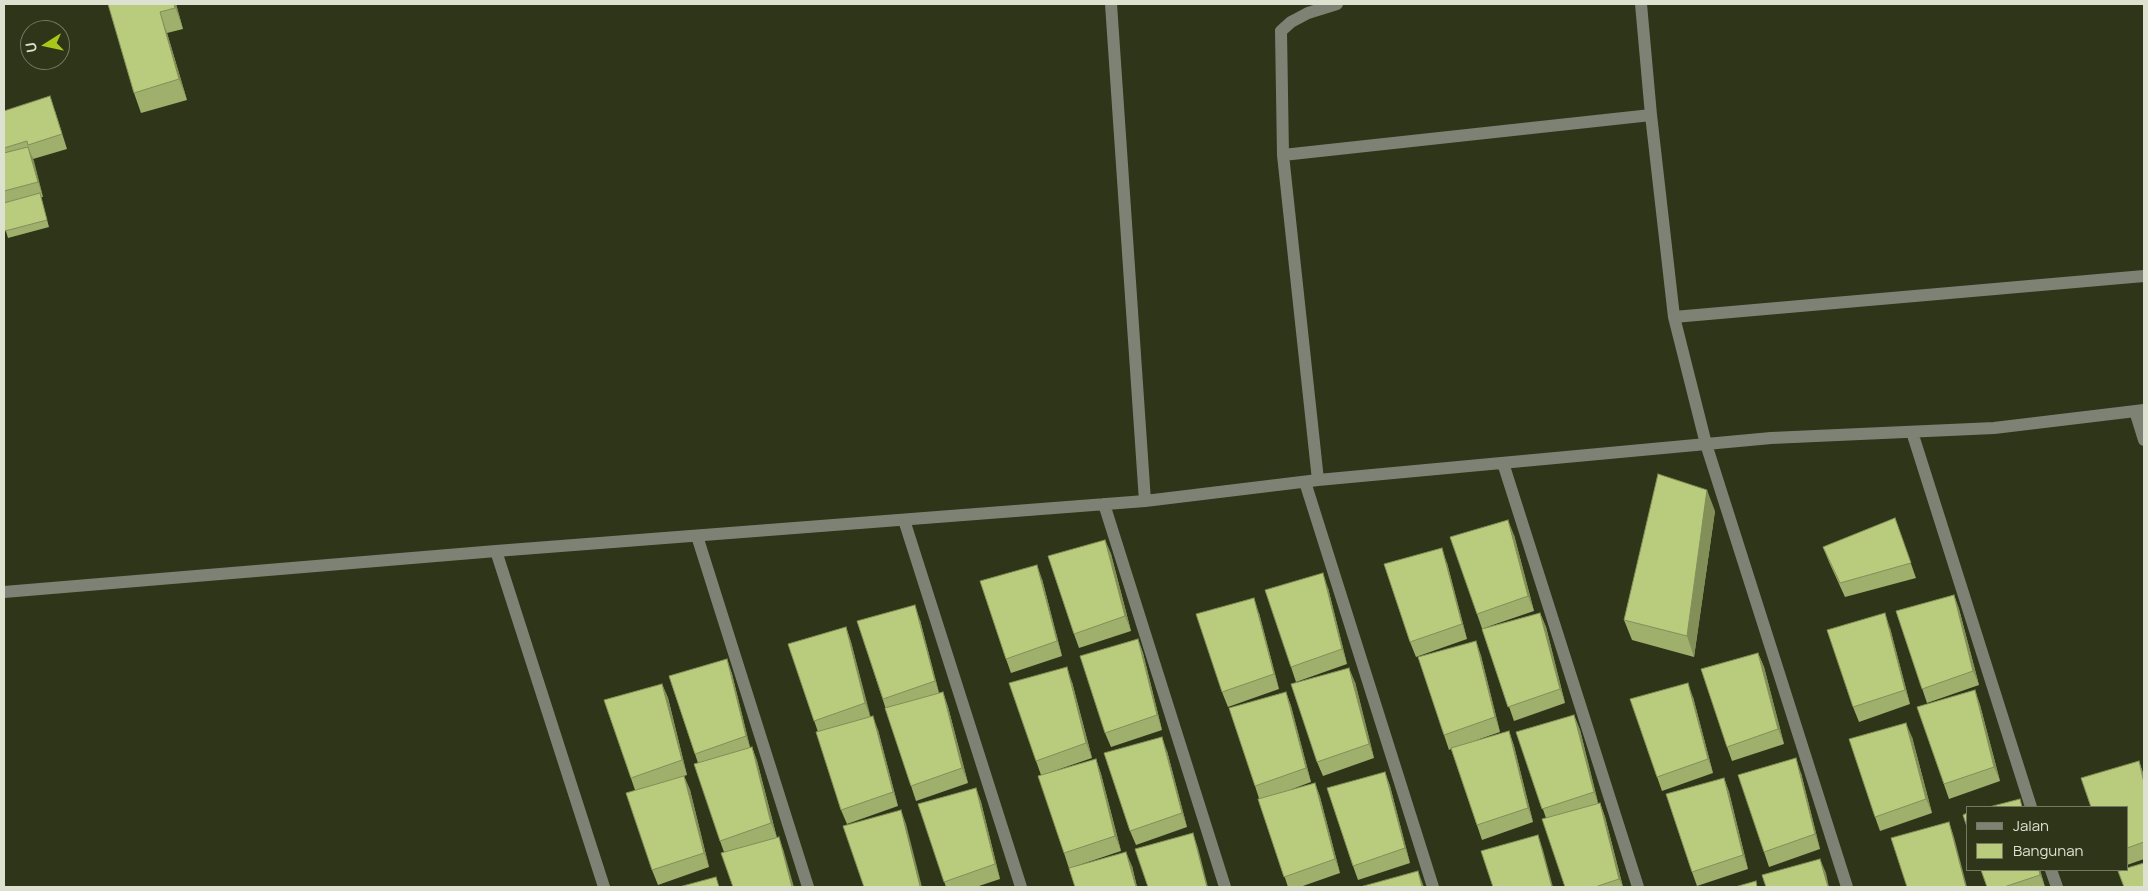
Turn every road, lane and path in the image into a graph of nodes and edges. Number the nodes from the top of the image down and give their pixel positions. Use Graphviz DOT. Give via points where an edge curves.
graph roads {
  1 [pos="1111,4"];
  2 [pos="1337,4"];
  3 [pos="1641,4"];
  4 [pos="1651,115"];
  5 [pos="1283,155"];
  6 [pos="2144,276"];
  7 [pos="1674,317"];
  8 [pos="2140,411"];
  9 [pos="1912,432"];
  10 [pos="2144,440"];
  11 [pos="1706,444"];
  12 [pos="1503,463"];
  13 [pos="1311,481"];
  14 [pos="1145,501"];
  15 [pos="1104,504"];
  16 [pos="904,520"];
  17 [pos="697,536"];
  18 [pos="496,551"];
  19 [pos="4,592"];
  20 [pos="2032,806"];
  21 [pos="2051,871"];
  22 [pos="604,887"];
  23 [pos="808,887"];
  24 [pos="1021,887"];
  25 [pos="1225,887"];
  26 [pos="1433,887"];
  27 [pos="1638,887"];
  28 [pos="1846,887"];
  29 [pos="2057,887"];
  1 -- 14 [label="street"];
  2 -- 5 [label="street" via="1308,13 1281,31"];
  3 -- 4 [label="street"];
  4 -- 5 [label="street"];
  4 -- 7 [label="street"];
  5 -- 13 [label="street"];
  6 -- 7 [label="street"];
  7 -- 11 [label="street"];
  8 -- 9 [label="street" via="1994,428"];
  8 -- 10 [label="street"];
  9 -- 11 [label="street"];
  9 -- 20 [label="street"];
  11 -- 12 [label="street"];
  11 -- 28 [label="street"];
  12 -- 13 [label="street"];
  12 -- 27 [label="street"];
  13 -- 14 [label="street"];
  13 -- 26 [label="street"];
  14 -- 15 [label="street"];
  15 -- 16 [label="street"];
  15 -- 25 [label="street"];
  16 -- 17 [label="street"];
  16 -- 24 [label="street"];
  17 -- 18 [label="street"];
  17 -- 23 [label="street"];
  18 -- 19 [label="street"];
  18 -- 22 [label="street"];
  21 -- 29 [label="street"];
}
